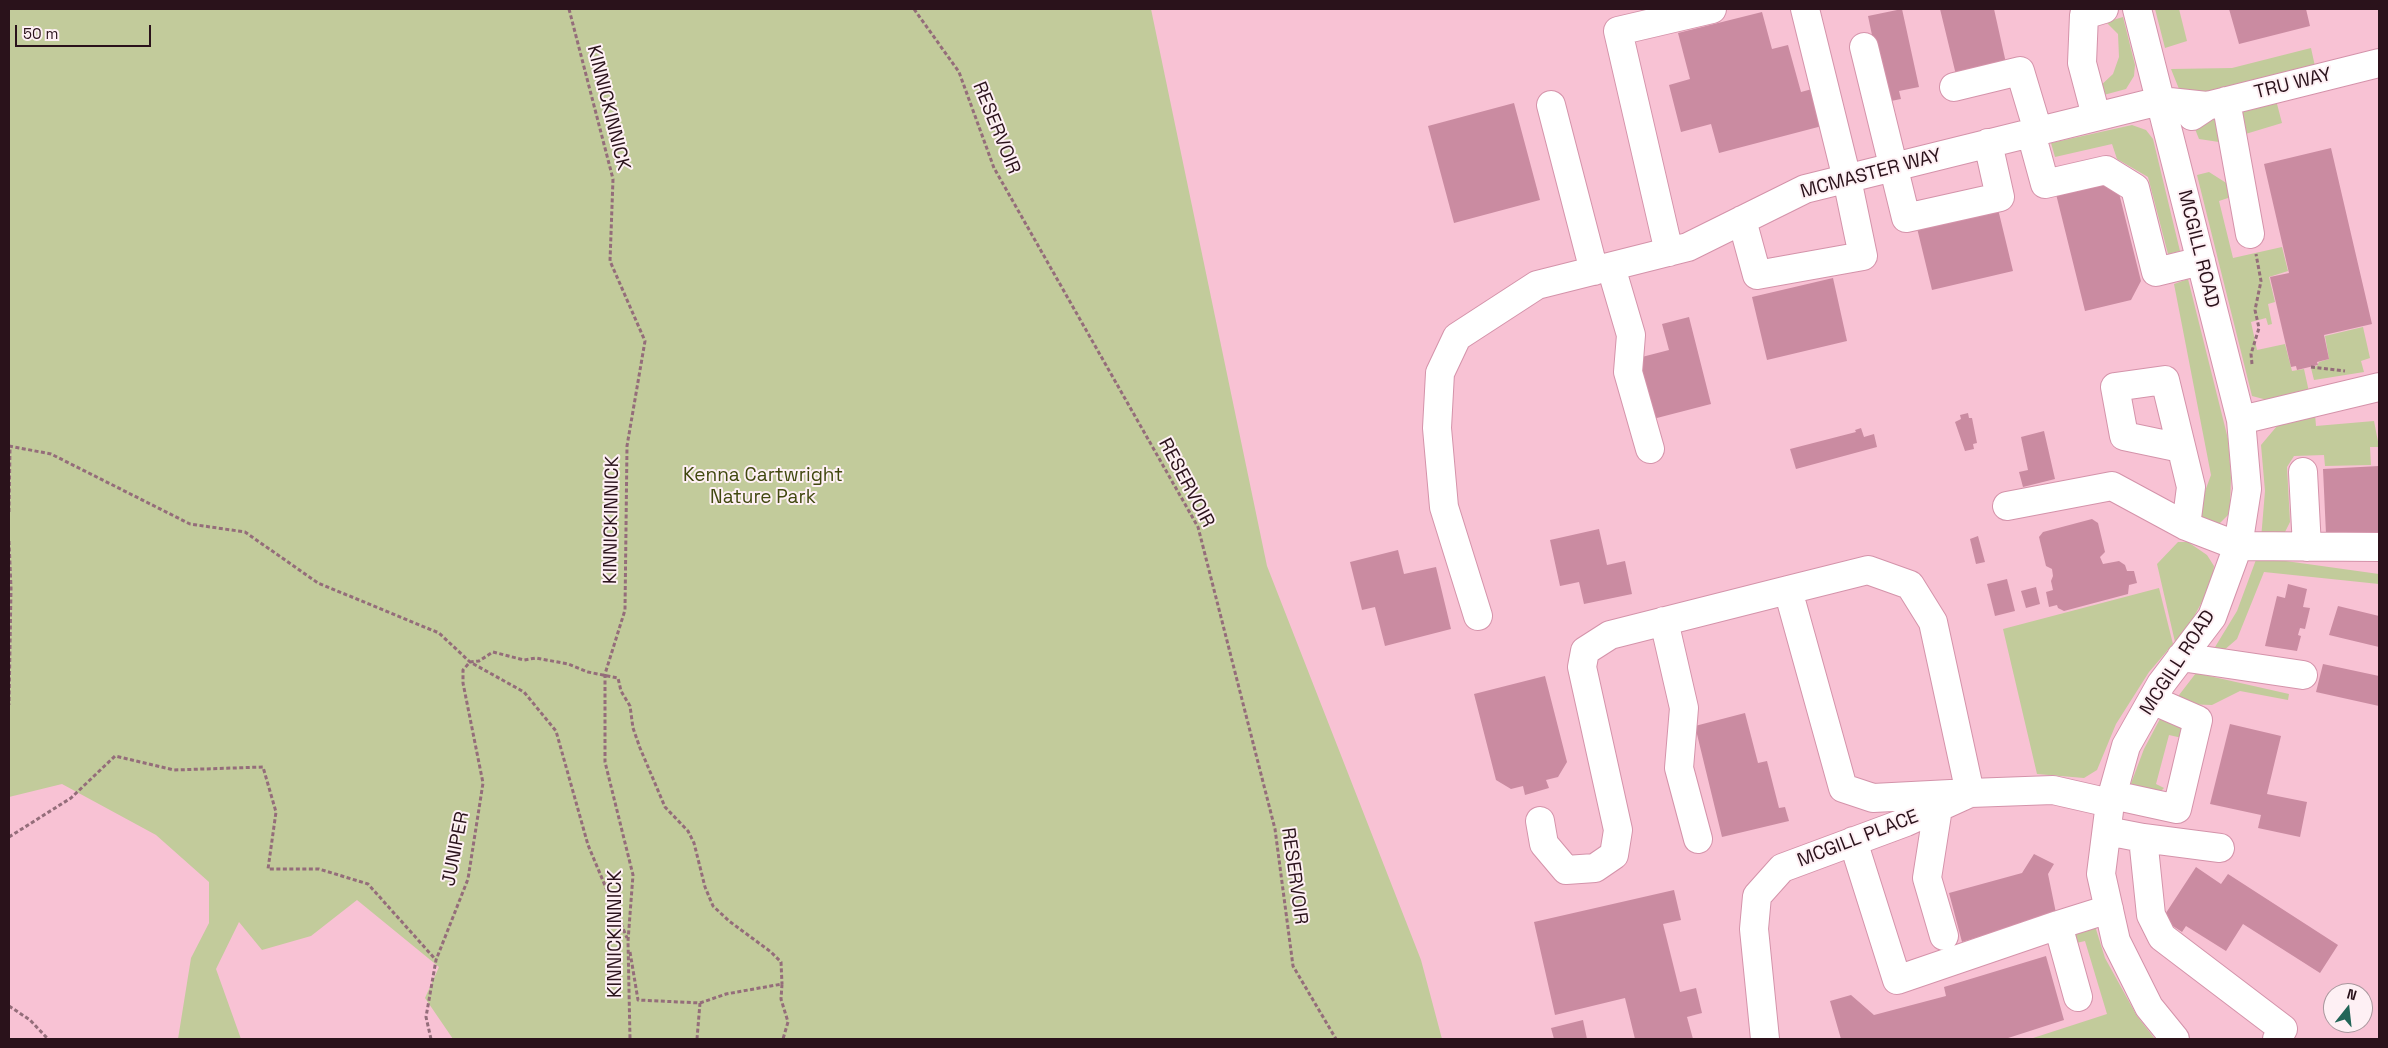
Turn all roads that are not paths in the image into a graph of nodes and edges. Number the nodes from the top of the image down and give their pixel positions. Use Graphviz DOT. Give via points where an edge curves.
graph roads {
  1 [pos="1712,9"];
  2 [pos="1804,9"];
  3 [pos="2104,9"];
  4 [pos="2137,9"];
  5 [pos="1864,47"];
  6 [pos="2379,63"];
  7 [pos="1954,87"];
  8 [pos="2160,101"];
  9 [pos="2217,103"];
  10 [pos="1551,105"];
  11 [pos="2096,116"];
  12 [pos="2034,132"];
  13 [pos="2168,132"];
  14 [pos="1988,143"];
  15 [pos="1895,167"];
  16 [pos="1846,179"];
  17 [pos="1742,220"];
  18 [pos="2253,243"];
  19 [pos="1669,252"];
  20 [pos="2201,261"];
  21 [pos="1602,269"];
  22 [pos="2379,387"];
  23 [pos="2241,420"];
  24 [pos="2182,448"];
  25 [pos="1650,449"];
  26 [pos="2303,472"];
  27 [pos="2006,506"];
  28 [pos="2186,526"];
  29 [pos="2238,546"];
  30 [pos="2307,547"];
  31 [pos="2379,547"];
  32 [pos="1788,590"];
  33 [pos="1478,616"];
  34 [pos="1664,622"];
  35 [pos="2181,657"];
  36 [pos="2303,675"];
  37 [pos="2152,700"];
  38 [pos="1970,793"];
  39 [pos="2112,799"];
  40 [pos="1938,808"];
  41 [pos="1540,821"];
  42 [pos="2107,831"];
  43 [pos="2142,838"];
  44 [pos="1698,839"];
  45 [pos="1853,841"];
  46 [pos="2220,848"];
  47 [pos="2109,909"];
  48 [pos="2058,925"];
  49 [pos="1944,936"];
  50 [pos="2078,997"];
  51 [pos="1764,1039"];
  52 [pos="2175,1039"];
  53 [pos="2277,1039"];
  1 -- 19 [label="street" via="1618,32"];
  2 -- 16 [label="street"];
  3 -- 11 [label="street" via="2084,15 2082,63"];
  4 -- 8 [label="street, MCGILL ROAD"];
  5 -- 15 [label="street"];
  6 -- 9 [label="street, TRU WAY"];
  7 -- 12 [label="street" via="2020,72"];
  8 -- 9 [label="street, MCMASTER WAY"];
  8 -- 11 [label="street, MCMASTER WAY"];
  8 -- 13 [label="street, MCGILL ROAD"];
  9 -- 13 [label="street"];
  9 -- 18 [label="street"];
  10 -- 21 [label="street"];
  11 -- 12 [label="street, MCMASTER WAY"];
  12 -- 14 [label="street, MCMASTER WAY"];
  12 -- 20 [label="street" via="2045,184 2106,170 2136,188 2156,272"];
  13 -- 20 [label="street, MCGILL ROAD"];
  14 -- 15 [label="street, MCMASTER WAY"];
  14 -- 15 [label="street" via="2000,197 1906,218"];
  15 -- 16 [label="street, MCMASTER WAY"];
  16 -- 17 [label="street, MCMASTER WAY" via="1805,189"];
  16 -- 17 [label="street" via="1863,256 1757,275"];
  17 -- 19 [label="street, MCMASTER WAY" via="1688,247"];
  19 -- 21 [label="street, MCMASTER WAY"];
  20 -- 23 [label="street, MCGILL ROAD"];
  21 -- 25 [label="street" via="1631,335 1628,372"];
  21 -- 33 [label="street, MCMASTER WAY" via="1537,286 1457,337 1440,373 1437,428 1444,506"];
  22 -- 23 [label="street"];
  23 -- 29 [label="street, MCGILL ROAD" via="2247,488"];
  24 -- 28 [label="street" via="2191,487"];
  26 -- 30 [label="street"];
  27 -- 28 [label="street" via="2112,486"];
  28 -- 29 [label="street"];
  29 -- 30 [label="street"];
  29 -- 35 [label="street, MCGILL ROAD" via="2212,617"];
  30 -- 31 [label="street"];
  32 -- 34 [label="street"];
  32 -- 38 [label="street" via="1843,788 1873,798"];
  32 -- 38 [label="street" via="1868,570 1910,585 1933,622"];
  34 -- 41 [label="street" via="1610,635 1586,652 1582,666 1618,830 1614,855 1595,868 1566,870 1544,844"];
  34 -- 44 [label="street" via="1684,708 1679,768"];
  35 -- 36 [label="street"];
  35 -- 37 [label="street, MCGILL ROAD"];
  37 -- 39 [label="street, MCGILL ROAD" via="2126,746"];
  37 -- 39 [label="street, MCGILL PLACE" via="2198,720 2177,809"];
  38 -- 39 [label="street, MCGILL PLACE" via="2053,790"];
  38 -- 40 [label="street, MCGILL PLACE"];
  39 -- 42 [label="street, MCGILL ROAD"];
  40 -- 45 [label="street, MCGILL PLACE"];
  40 -- 49 [label="street" via="1927,878"];
  42 -- 43 [label="street"];
  42 -- 47 [label="street, MCGILL ROAD" via="2101,874"];
  43 -- 46 [label="street"];
  43 -- 53 [label="street" via="2151,915 2162,937 2283,1029"];
  45 -- 48 [label="street" via="1897,980"];
  45 -- 51 [label="street, MCGILL PLACE" via="1782,868 1757,896 1754,929"];
  47 -- 48 [label="street"];
  47 -- 52 [label="street, MCGILL ROAD" via="2116,940 2149,1007"];
  48 -- 50 [label="street"];
}
